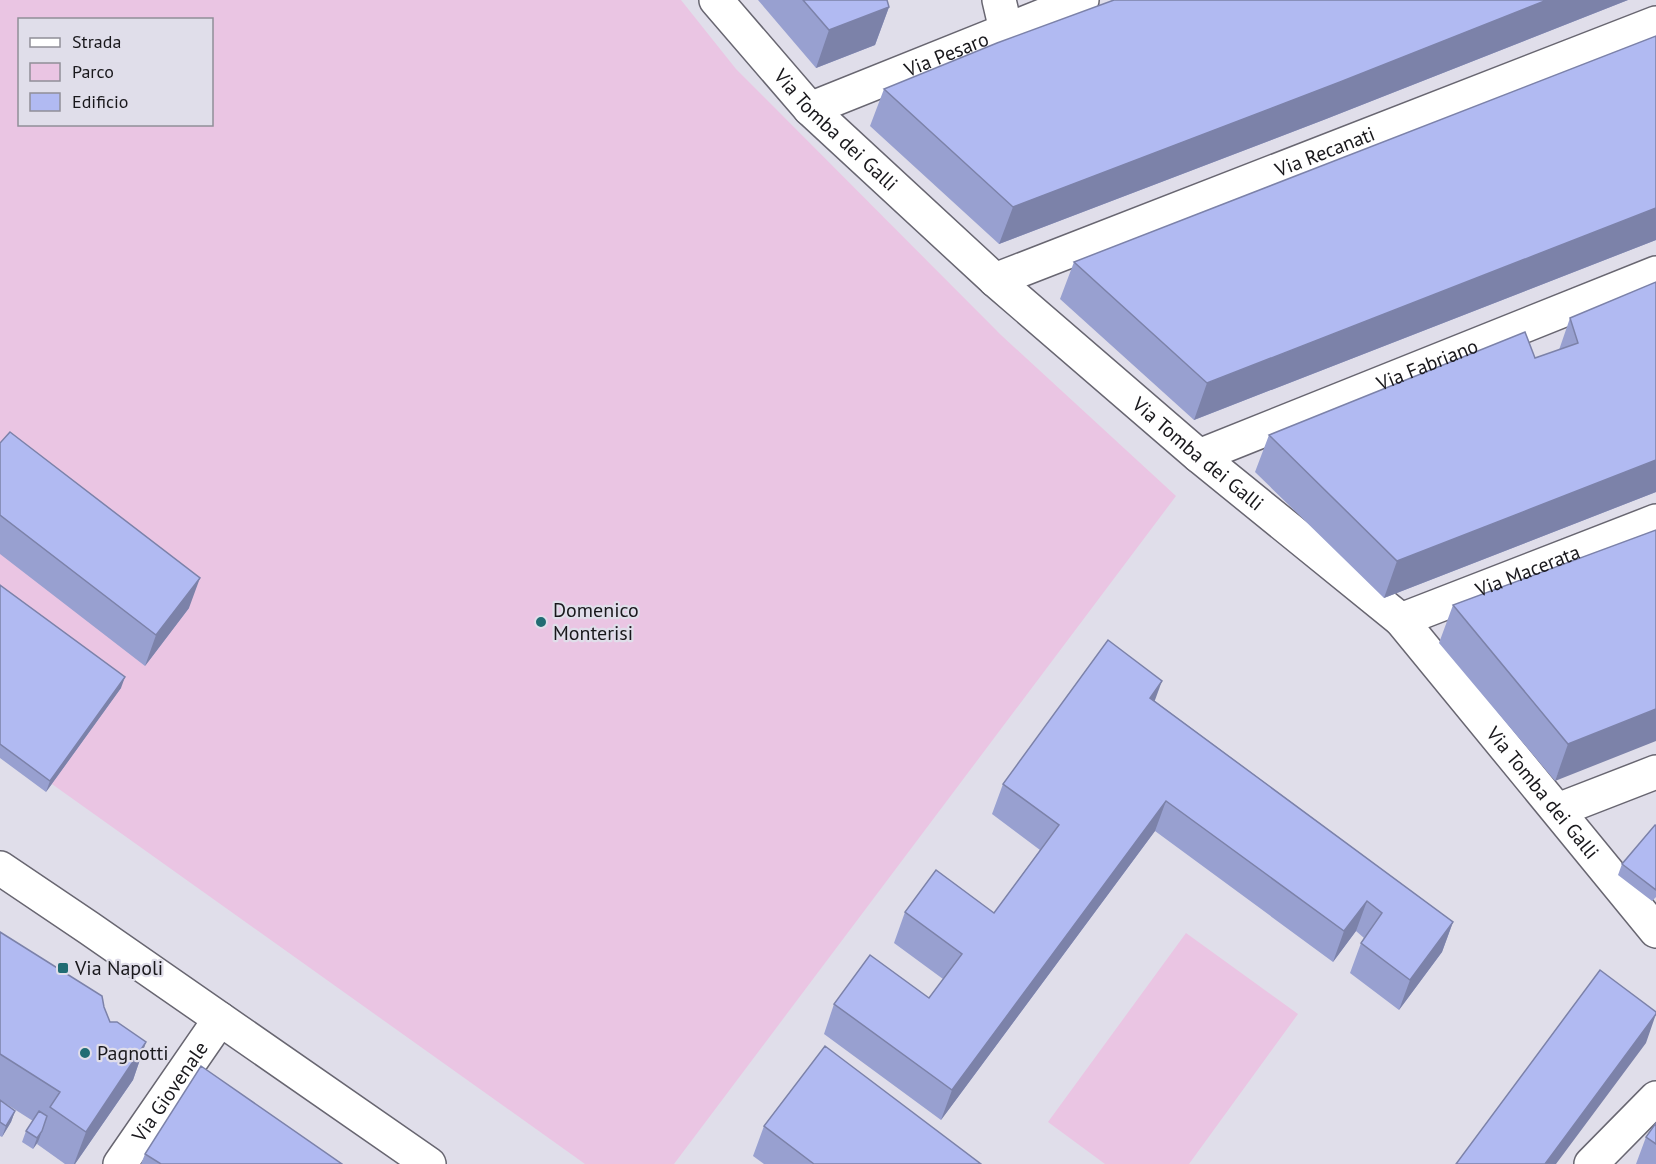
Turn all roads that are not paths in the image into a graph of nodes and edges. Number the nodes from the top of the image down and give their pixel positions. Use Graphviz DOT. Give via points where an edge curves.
graph roads {
  1 [pos="716,0"];
  2 [pos="1083,0"];
  3 [pos="1002,15"];
  4 [pos="1656,23"];
  5 [pos="810,109"];
  6 [pos="1656,273"];
  7 [pos="995,280"];
  8 [pos="1199,456"];
  9 [pos="1656,521"];
  10 [pos="1401,620"];
  11 [pos="1656,772"];
  12 [pos="1558,810"];
  13 [pos="0,868"];
  14 [pos="1656,931"];
  15 [pos="220,1019"];
  16 [pos="1656,1098"];
  17 [pos="120,1164"];
  18 [pos="429,1164"];
  19 [pos="1591,1164"];
  1 -- 5 [label="street, Via Tomba dei Galli"];
  2 -- 3 [label="street, Via Pesaro"];
  3 -- 5 [label="street, Via Pesaro"];
  4 -- 7 [label="street, Via Recanati"];
  5 -- 7 [label="street, Via Tomba dei Galli"];
  6 -- 8 [label="street, Via Fabriano"];
  7 -- 8 [label="street, Via Tomba dei Galli"];
  8 -- 10 [label="street, Via Tomba dei Galli"];
  9 -- 10 [label="street, Via Macerata"];
  10 -- 12 [label="street, Via Tomba dei Galli"];
  11 -- 12 [label="street"];
  12 -- 14 [label="street, Via Tomba dei Galli"];
  13 -- 15 [label="street"];
  15 -- 17 [label="street, Via Giovenale"];
  15 -- 18 [label="street"];
  16 -- 19 [label="street"];
}
